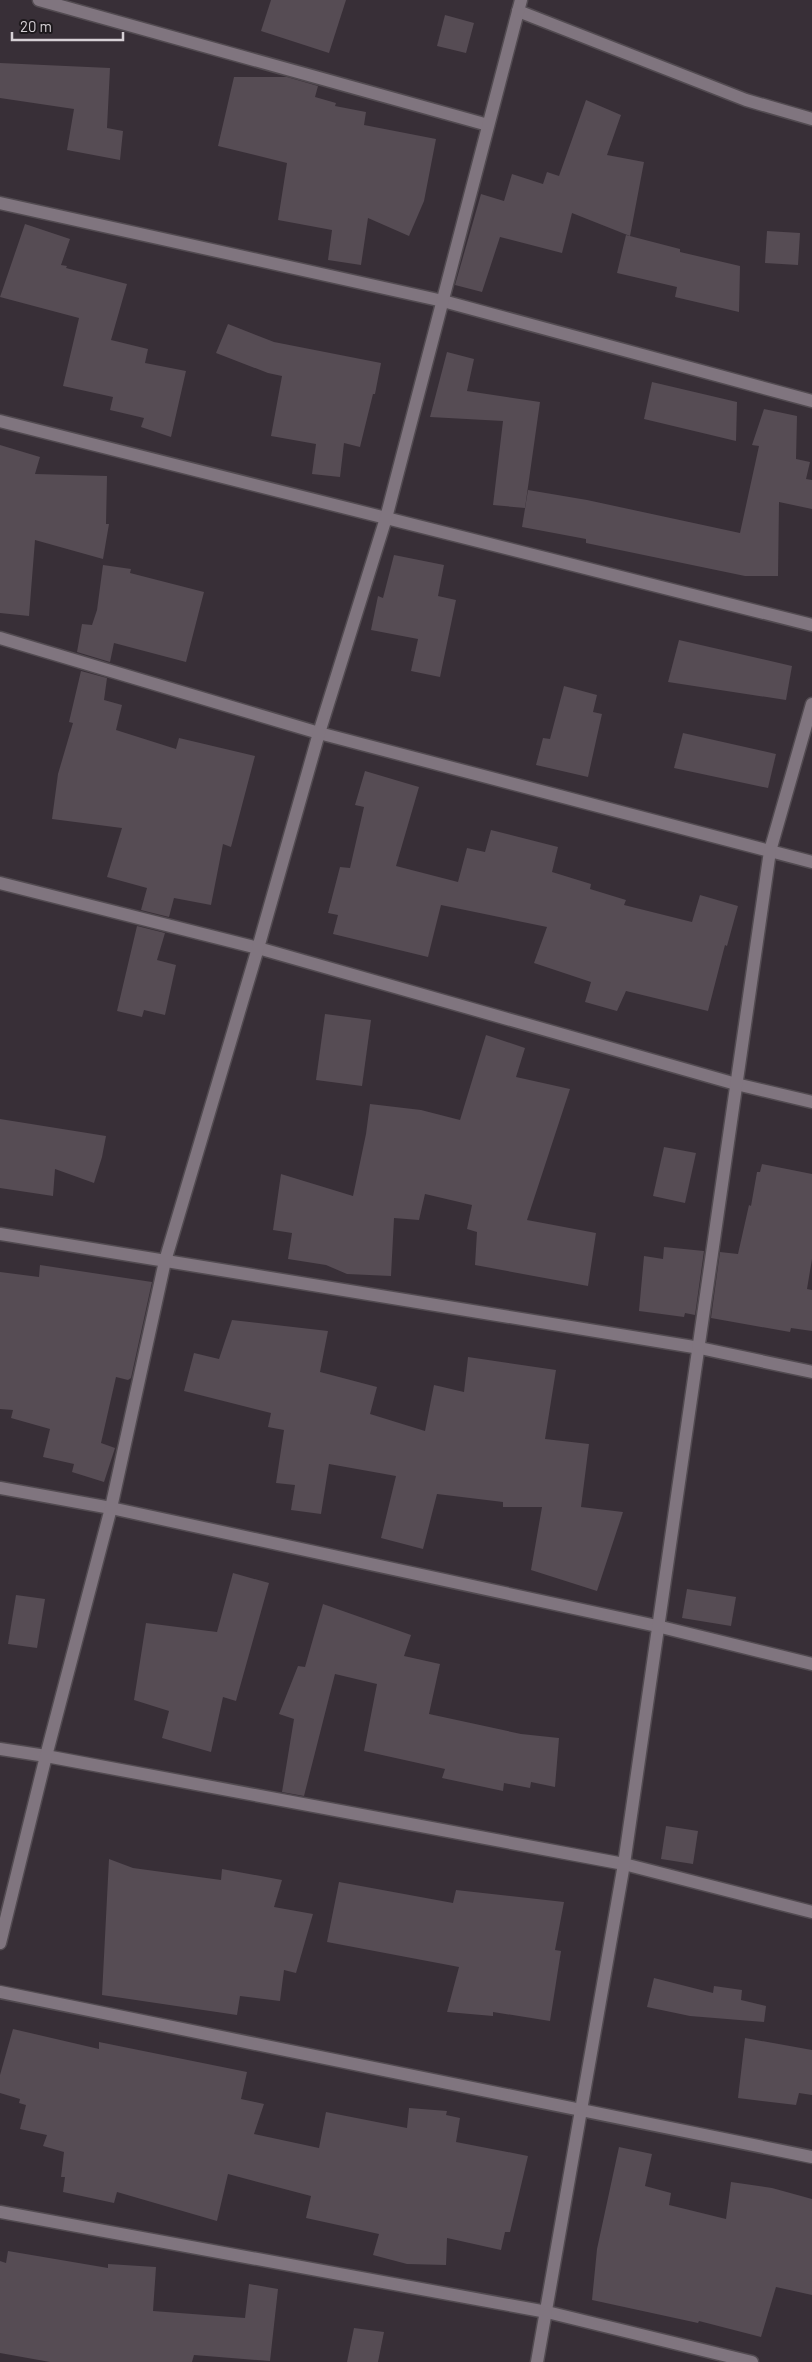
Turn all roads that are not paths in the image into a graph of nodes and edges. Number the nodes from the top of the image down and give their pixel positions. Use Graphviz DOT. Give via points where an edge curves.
graph roads {
  1 [pos="39,0"];
  2 [pos="519,6"];
  3 [pos="812,119"];
  4 [pos="488,125"];
  5 [pos="0,203"];
  6 [pos="443,301"];
  7 [pos="812,401"];
  8 [pos="0,421"];
  9 [pos="386,518"];
  10 [pos="812,625"];
  11 [pos="0,638"];
  12 [pos="812,704"];
  13 [pos="319,733"];
  14 [pos="770,851"];
  15 [pos="812,862"];
  16 [pos="0,883"];
  17 [pos="258,948"];
  18 [pos="736,1084"];
  19 [pos="812,1102"];
  20 [pos="0,1234"];
  21 [pos="165,1260"];
  22 [pos="700,1348"];
  23 [pos="812,1372"];
  24 [pos="0,1488"];
  25 [pos="111,1508"];
  26 [pos="657,1626"];
  27 [pos="812,1664"];
  28 [pos="0,1749"];
  29 [pos="46,1756"];
  30 [pos="624,1864"];
  31 [pos="812,1912"];
  32 [pos="0,1943"];
  33 [pos="0,1992"];
  34 [pos="582,2112"];
  35 [pos="812,2157"];
  36 [pos="0,2212"];
  37 [pos="547,2312"];
  38 [pos="537,2362"];
  39 [pos="752,2362"];
  1 -- 4 [label="street"];
  2 -- 3 [label="street" via="746,100"];
  2 -- 4 [label="street"];
  4 -- 6 [label="street"];
  5 -- 6 [label="street"];
  6 -- 7 [label="street"];
  6 -- 9 [label="street"];
  8 -- 9 [label="street"];
  9 -- 10 [label="street"];
  9 -- 13 [label="street"];
  11 -- 13 [label="street"];
  12 -- 14 [label="street"];
  13 -- 14 [label="street"];
  13 -- 17 [label="street"];
  14 -- 15 [label="street"];
  14 -- 18 [label="street"];
  16 -- 17 [label="street"];
  17 -- 18 [label="street"];
  17 -- 21 [label="street"];
  18 -- 19 [label="street"];
  18 -- 22 [label="street"];
  20 -- 21 [label="street"];
  21 -- 22 [label="street"];
  21 -- 25 [label="street"];
  22 -- 23 [label="street"];
  22 -- 26 [label="street"];
  24 -- 25 [label="street"];
  25 -- 26 [label="street"];
  25 -- 29 [label="street"];
  26 -- 27 [label="street"];
  26 -- 30 [label="street"];
  28 -- 29 [label="street"];
  29 -- 30 [label="street"];
  29 -- 32 [label="street"];
  30 -- 31 [label="street"];
  30 -- 34 [label="street"];
  33 -- 34 [label="street"];
  34 -- 35 [label="street"];
  34 -- 37 [label="street"];
  36 -- 37 [label="street"];
  37 -- 38 [label="street"];
  37 -- 39 [label="street"];
}
